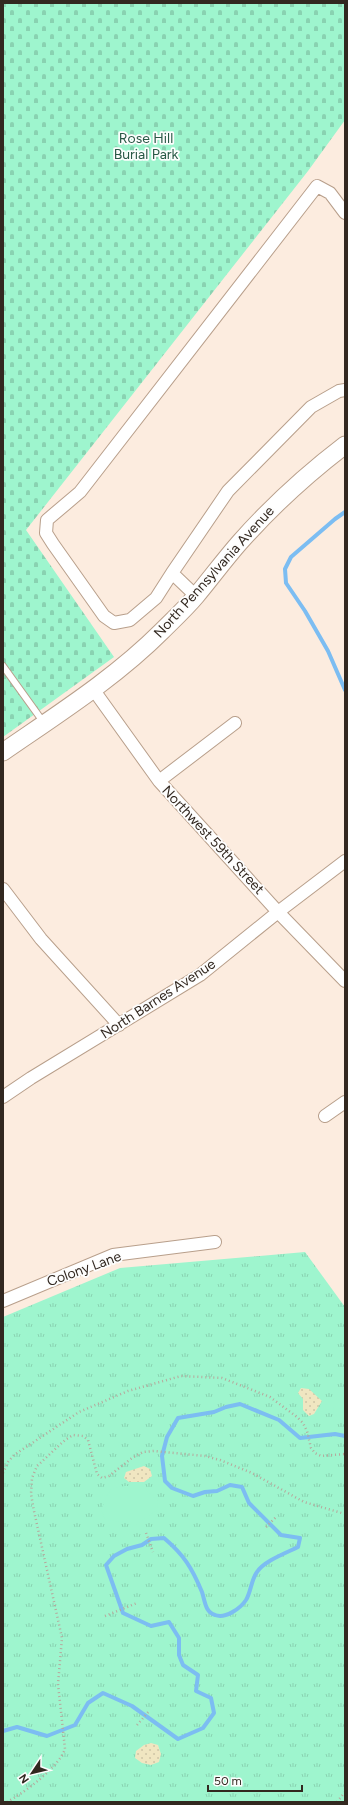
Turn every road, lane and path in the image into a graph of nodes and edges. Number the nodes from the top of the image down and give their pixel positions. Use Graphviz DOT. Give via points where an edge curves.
graph roads {
  1 [pos="345,213"];
  2 [pos="343,394"];
  3 [pos="345,445"];
  4 [pos="172,573"];
  5 [pos="196,596"];
  6 [pos="3,666"];
  7 [pos="92,689"];
  8 [pos="235,723"];
  9 [pos="44,724"];
  10 [pos="3,752"];
  11 [pos="159,781"];
  12 [pos="345,861"];
  13 [pos="3,889"];
  14 [pos="278,912"];
  15 [pos="345,981"];
  16 [pos="119,1025"];
  17 [pos="3,1098"];
  18 [pos="345,1102"];
  19 [pos="324,1116"];
  20 [pos="215,1242"];
  21 [pos="3,1301"];
  22 [pos="345,1454"];
  23 [pos="3,1473"];
  24 [pos="345,1514"];
  25 [pos="277,1516"];
  26 [pos="266,1527"];
  27 [pos="146,1533"];
  28 [pos="153,1552"];
  29 [pos="136,1603"];
  30 [pos="105,1616"];
  31 [pos="150,1710"];
  32 [pos="137,1725"];
  33 [pos="345,1792"];
  34 [pos="7,1802"];
  35 [pos="337,1802"];
  1 -- 4 [label="street" via="330,193 317,186 80,492 47,520 46,533 104,616 114,623 130,620 156,598"];
  2 -- 4 [label="street" via="311,407 228,491"];
  3 -- 5 [label="main road, North Pennsylvania Avenue" via="272,508"];
  4 -- 5 [label="street"];
  5 -- 7 [label="main road, North Pennsylvania Avenue" via="128,662"];
  6 -- 9 [label="lane"];
  7 -- 9 [label="main road, North Pennsylvania Avenue"];
  7 -- 11 [label="street, Northwest 59th Street"];
  8 -- 11 [label="street"];
  9 -- 10 [label="main road, North Pennsylvania Avenue"];
  11 -- 14 [label="street, Northwest 59th Street"];
  12 -- 14 [label="street, North Barnes Avenue"];
  13 -- 16 [label="street" via="41,939"];
  14 -- 15 [label="street, Northwest 59th Street"];
  14 -- 16 [label="street, North Barnes Avenue" via="200,975"];
  16 -- 17 [label="street, North Barnes Avenue"];
  18 -- 19 [label="street"];
  20 -- 21 [label="street, Colony Lane" via="113,1256"];
  22 -- 23 [label="path" via="321,1456 315,1453 311,1448 307,1431 297,1417 270,1397 228,1380 181,1376 128,1391 71,1416 14,1455"];
  24 -- 34 [label="path" via="304,1502 252,1473 220,1460 175,1452 143,1452 109,1476 102,1478 97,1474 88,1440 83,1436 73,1435 65,1440 37,1466 32,1478 34,1511 62,1638 58,1684 63,1755"];
  25 -- 26 [label="path"];
  27 -- 28 [label="path"];
  29 -- 30 [label="path"];
  31 -- 32 [label="path"];
  33 -- 35 [label="path"];
}
